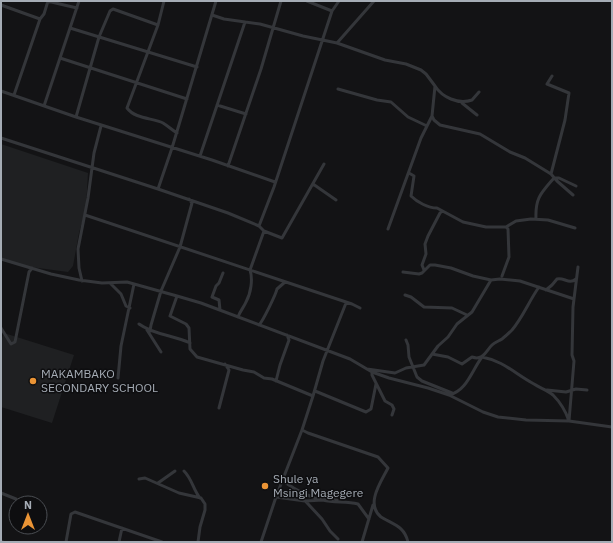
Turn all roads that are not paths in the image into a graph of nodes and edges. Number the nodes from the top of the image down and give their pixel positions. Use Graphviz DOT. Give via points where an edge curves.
graph roads {
  1 [pos="48,1"];
  2 [pos="79,1"];
  3 [pos="164,1"];
  4 [pos="216,1"];
  5 [pos="281,1"];
  6 [pos="307,1"];
  7 [pos="340,1"];
  8 [pos="374,1"];
  9 [pos="1,5"];
  10 [pos="77,8"];
  11 [pos="332,11"];
  12 [pos="212,15"];
  13 [pos="40,19"];
  14 [pos="244,22"];
  15 [pos="158,25"];
  16 [pos="274,27"];
  17 [pos="70,28"];
  18 [pos="99,37"];
  19 [pos="322,40"];
  20 [pos="337,43"];
  21 [pos="147,52"];
  22 [pos="60,58"];
  23 [pos="197,67"];
  24 [pos="90,68"];
  25 [pos="552,76"];
  26 [pos="136,83"];
  27 [pos="435,86"];
  28 [pos="338,89"];
  29 [pos="1,91"];
  30 [pos="479,92"];
  31 [pos="14,96"];
  32 [pos="187,99"];
  33 [pos="460,102"];
  34 [pos="218,105"];
  35 [pos="44,106"];
  36 [pos="246,114"];
  37 [pos="477,115"];
  38 [pos="432,116"];
  39 [pos="76,117"];
  40 [pos="101,126"];
  41 [pos="427,126"];
  42 [pos="177,133"];
  43 [pos="1,138"];
  44 [pos="172,148"];
  45 [pos="200,156"];
  46 [pos="324,164"];
  47 [pos="228,166"];
  48 [pos="93,168"];
  49 [pos="409,173"];
  50 [pos="551,174"];
  51 [pos="554,178"];
  52 [pos="275,182"];
  53 [pos="312,184"];
  54 [pos="576,186"];
  55 [pos="158,189"];
  56 [pos="573,195"];
  57 [pos="189,199"];
  58 [pos="336,200"];
  59 [pos="442,211"];
  60 [pos="85,215"];
  61 [pos="536,219"];
  62 [pos="259,226"];
  63 [pos="506,227"];
  64 [pos="575,228"];
  65 [pos="388,229"];
  66 [pos="264,232"];
  67 [pos="180,247"];
  68 [pos="1,259"];
  69 [pos="578,267"];
  70 [pos="32,268"];
  71 [pos="250,270"];
  72 [pos="424,270"];
  73 [pos="403,272"];
  74 [pos="224,273"];
  75 [pos="502,276"];
  76 [pos="576,279"];
  77 [pos="82,280"];
  78 [pos="491,280"];
  79 [pos="110,282"];
  80 [pos="285,282"];
  81 [pos="134,284"];
  82 [pos="539,287"];
  83 [pos="546,290"];
  84 [pos="161,291"];
  85 [pos="177,296"];
  86 [pos="406,296"];
  87 [pos="574,299"];
  88 [pos="346,303"];
  89 [pos="130,308"];
  90 [pos="360,308"];
  91 [pos="220,310"];
  92 [pos="467,315"];
  93 [pos="238,317"];
  94 [pos="139,324"];
  95 [pos="259,325"];
  96 [pos="1,328"];
  97 [pos="146,329"];
  98 [pos="150,331"];
  99 [pos="287,335"];
  100 [pos="406,340"];
  101 [pos="190,343"];
  102 [pos="327,351"];
  103 [pos="161,352"];
  104 [pos="432,354"];
  105 [pos="482,357"];
  106 [pos="225,364"];
  107 [pos="414,367"];
  108 [pos="366,368"];
  109 [pos="372,372"];
  110 [pos="118,378"];
  111 [pos="276,381"];
  112 [pos="376,384"];
  113 [pos="546,390"];
  114 [pos="587,390"];
  115 [pos="315,391"];
  116 [pos="571,391"];
  117 [pos="454,394"];
  118 [pos="449,395"];
  119 [pos="313,396"];
  120 [pos="219,408"];
  121 [pos="392,416"];
  122 [pos="569,421"];
  123 [pos="612,427"];
  124 [pos="302,430"];
  125 [pos="175,471"];
  126 [pos="184,471"];
  127 [pos="139,479"];
  128 [pos="283,481"];
  129 [pos="158,483"];
  130 [pos="296,490"];
  131 [pos="276,497"];
  132 [pos="200,498"];
  133 [pos="323,500"];
  134 [pos="305,501"];
  135 [pos="374,505"];
  136 [pos="369,520"];
  137 [pos="122,528"];
  138 [pos="338,539"];
  139 [pos="364,541"];
  140 [pos="66,542"];
  141 [pos="120,542"];
  142 [pos="162,542"];
  143 [pos="198,542"];
  144 [pos="262,542"];
  145 [pos="408,542"];
  1 -- 10 [label="street"];
  1 -- 13 [label="street"];
  2 -- 10 [label="street"];
  3 -- 15 [label="street"];
  4 -- 12 [label="street"];
  5 -- 16 [label="street"];
  6 -- 11 [label="street"];
  7 -- 11 [label="street"];
  8 -- 20 [label="street"];
  9 -- 13 [label="street"];
  10 -- 17 [label="street"];
  11 -- 19 [label="street"];
  12 -- 14 [label="street"];
  12 -- 23 [label="street"];
  13 -- 31 [label="street"];
  14 -- 16 [label="street"];
  14 -- 34 [label="street"];
  15 -- 18 [label="street" via="112,10"];
  15 -- 21 [label="street"];
  16 -- 19 [label="street"];
  16 -- 36 [label="street"];
  17 -- 18 [label="street"];
  17 -- 22 [label="street"];
  18 -- 21 [label="street"];
  18 -- 24 [label="street"];
  19 -- 20 [label="street"];
  19 -- 52 [label="street"];
  20 -- 27 [label="street" via="421,70"];
  21 -- 23 [label="street"];
  21 -- 26 [label="street"];
  22 -- 24 [label="street"];
  22 -- 35 [label="street"];
  23 -- 32 [label="street"];
  24 -- 26 [label="street"];
  24 -- 39 [label="street"];
  25 -- 50 [label="street" via="547,84 569,93 566,116"];
  26 -- 32 [label="street"];
  26 -- 42 [label="street" via="128,110 163,123"];
  27 -- 33 [label="street" via="440,93"];
  27 -- 38 [label="street"];
  28 -- 41 [label="street" via="391,102 408,117"];
  29 -- 31 [label="street"];
  30 -- 33 [label="street" via="472,100"];
  31 -- 35 [label="street"];
  32 -- 42 [label="street"];
  33 -- 37 [label="street"];
  34 -- 36 [label="street"];
  34 -- 45 [label="street"];
  35 -- 39 [label="street"];
  36 -- 47 [label="street"];
  38 -- 41 [label="street"];
  38 -- 50 [label="street" via="440,125 480,134"];
  39 -- 40 [label="street"];
  40 -- 44 [label="street"];
  40 -- 48 [label="street"];
  41 -- 49 [label="street"];
  42 -- 44 [label="street"];
  43 -- 48 [label="street"];
  44 -- 45 [label="street"];
  44 -- 55 [label="street"];
  45 -- 47 [label="street"];
  46 -- 53 [label="street"];
  47 -- 52 [label="street"];
  48 -- 55 [label="street"];
  48 -- 60 [label="street"];
  49 -- 59 [label="street" via="414,176 411,196 416,201"];
  49 -- 65 [label="street"];
  50 -- 51 [label="street"];
  51 -- 54 [label="street"];
  51 -- 56 [label="street"];
  51 -- 61 [label="street" via="539,198"];
  52 -- 62 [label="street"];
  53 -- 58 [label="street"];
  53 -- 66 [label="street" via="282,238"];
  55 -- 57 [label="street"];
  57 -- 62 [label="street"];
  57 -- 67 [label="street" via="192,203"];
  59 -- 63 [label="street" via="467,223"];
  59 -- 72 [label="street" via="425,244 426,254 422,265"];
  60 -- 67 [label="street"];
  60 -- 77 [label="street" via="78,249"];
  61 -- 63 [label="street" via="516,221"];
  61 -- 64 [label="street"];
  62 -- 66 [label="street"];
  63 -- 75 [label="street" via="509,257"];
  66 -- 71 [label="street"];
  67 -- 71 [label="street"];
  67 -- 84 [label="street"];
  68 -- 70 [label="street"];
  69 -- 76 [label="street"];
  70 -- 77 [label="street"];
  70 -- 96 [label="street" via="28,276 15,342 12,344"];
  71 -- 80 [label="street"];
  71 -- 93 [label="street" via="252,282 249,294"];
  72 -- 73 [label="street" via="419,274"];
  72 -- 78 [label="street" via="430,265 443,266"];
  74 -- 91 [label="street" via="212,297 219,300"];
  76 -- 83 [label="street" via="569,282 559,278"];
  76 -- 87 [label="street"];
  77 -- 79 [label="street"];
  78 -- 82 [label="street" via="511,280"];
  78 -- 92 [label="street" via="477,305"];
  79 -- 81 [label="street"];
  79 -- 89 [label="street"];
  80 -- 88 [label="street"];
  80 -- 95 [label="street" via="276,289"];
  81 -- 84 [label="street"];
  81 -- 89 [label="street"];
  82 -- 83 [label="street"];
  82 -- 105 [label="street" via="512,329 492,344"];
  83 -- 87 [label="street"];
  84 -- 85 [label="street"];
  84 -- 98 [label="street"];
  85 -- 91 [label="street"];
  85 -- 101 [label="street" via="170,316 189,328"];
  86 -- 92 [label="street" via="424,307 452,308"];
  87 -- 116 [label="street" via="574,362"];
  88 -- 90 [label="street"];
  88 -- 102 [label="street"];
  89 -- 110 [label="street" via="121,346"];
  91 -- 93 [label="street"];
  92 -- 104 [label="street" via="456,324"];
  93 -- 95 [label="street"];
  94 -- 97 [label="street"];
  95 -- 99 [label="street"];
  97 -- 98 [label="street"];
  97 -- 103 [label="street"];
  98 -- 101 [label="street" via="177,337"];
  99 -- 102 [label="street"];
  99 -- 111 [label="street" via="289,340"];
  100 -- 107 [label="street"];
  101 -- 106 [label="street" via="190,349 197,357"];
  102 -- 108 [label="street"];
  102 -- 115 [label="street"];
  104 -- 105 [label="street" via="448,357 462,364 469,358"];
  104 -- 107 [label="street" via="424,365"];
  105 -- 113 [label="street" via="500,363"];
  105 -- 117 [label="street" via="469,380"];
  106 -- 111 [label="street"];
  106 -- 120 [label="street" via="229,370"];
  107 -- 108 [label="street" via="395,372"];
  107 -- 117 [label="street" via="417,377 422,381"];
  108 -- 109 [label="street"];
  109 -- 112 [label="street"];
  109 -- 118 [label="street"];
  111 -- 119 [label="street"];
  112 -- 115 [label="street" via="371,409 366,412"];
  112 -- 121 [label="street" via="385,401 392,404"];
  113 -- 116 [label="street"];
  113 -- 122 [label="street" via="560,404"];
  114 -- 116 [label="street"];
  115 -- 119 [label="street"];
  116 -- 122 [label="street"];
  117 -- 118 [label="street"];
  118 -- 122 [label="street" via="498,417"];
  119 -- 124 [label="street"];
  122 -- 123 [label="street"];
  124 -- 128 [label="street"];
  124 -- 135 [label="street" via="378,457 388,468 376,491"];
  125 -- 129 [label="street"];
  126 -- 132 [label="street"];
  127 -- 129 [label="street" via="145,478"];
  128 -- 130 [label="street"];
  128 -- 131 [label="street"];
  129 -- 132 [label="street" via="178,493"];
  130 -- 133 [label="street"];
  130 -- 134 [label="street"];
  131 -- 134 [label="street"];
  131 -- 144 [label="street"];
  132 -- 143 [label="street" via="205,504 205,510"];
  133 -- 134 [label="street"];
  133 -- 136 [label="street" via="358,504"];
  134 -- 138 [label="street"];
  135 -- 136 [label="street"];
  135 -- 145 [label="street" via="380,517 402,529"];
  136 -- 139 [label="street"];
  137 -- 140 [label="street" via="75,512 71,514"];
  137 -- 141 [label="street"];
  137 -- 142 [label="street"];
}
